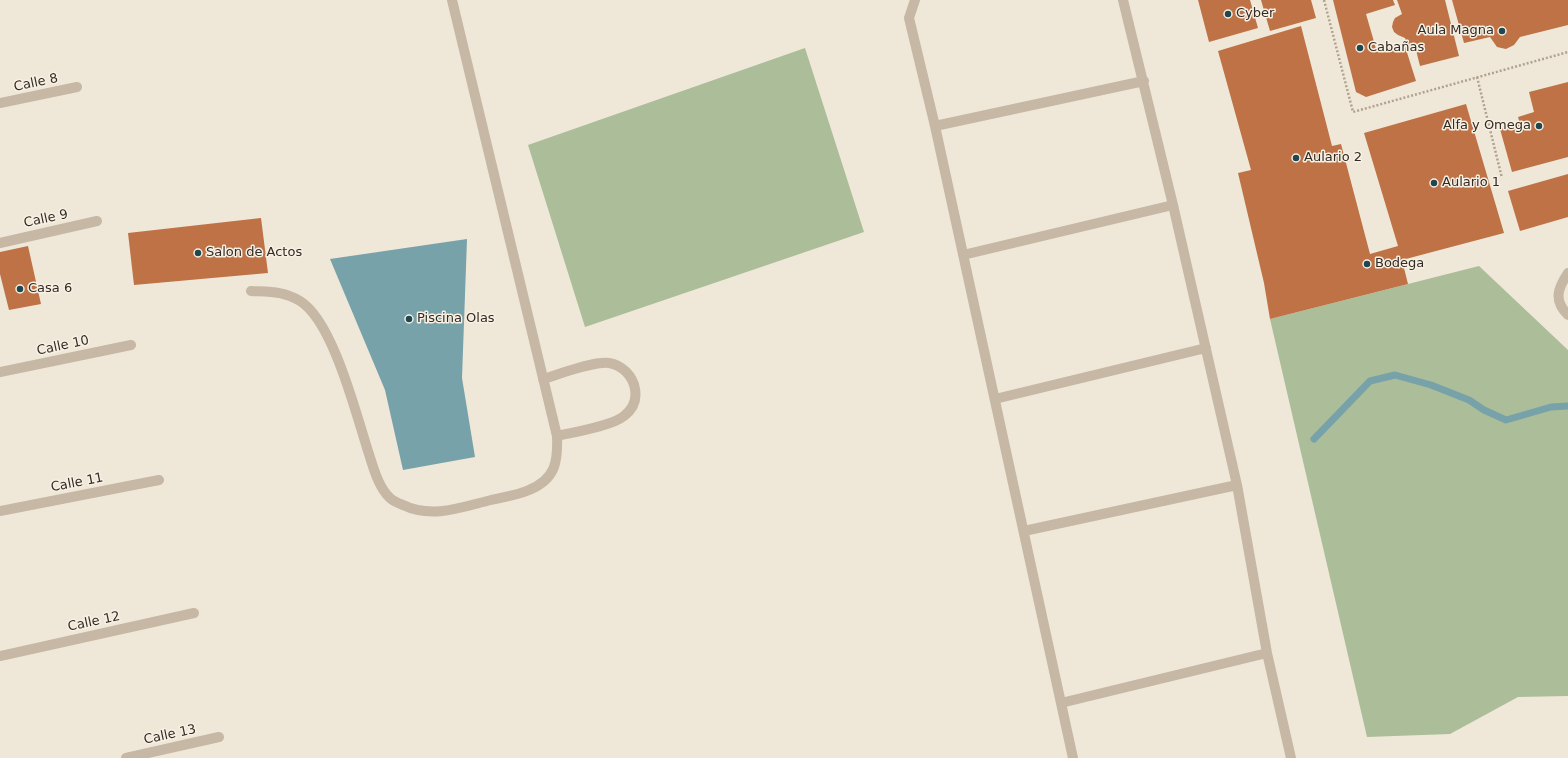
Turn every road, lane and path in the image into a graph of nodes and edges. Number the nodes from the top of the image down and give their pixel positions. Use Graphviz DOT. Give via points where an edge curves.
graph roads {
  1 [pos="452,0"];
  2 [pos="915,0"];
  3 [pos="1123,0"];
  4 [pos="1324,0"];
  5 [pos="1568,52"];
  6 [pos="1477,77"];
  7 [pos="1144,81"];
  8 [pos="76,87"];
  9 [pos="0,103"];
  10 [pos="935,126"];
  11 [pos="1502,178"];
  12 [pos="1173,205"];
  13 [pos="97,222"];
  14 [pos="0,243"];
  15 [pos="963,255"];
  16 [pos="1568,272"];
  17 [pos="251,291"];
  18 [pos="1568,315"];
  19 [pos="131,345"];
  20 [pos="1206,348"];
  21 [pos="0,372"];
  22 [pos="543,379"];
  23 [pos="995,399"];
  24 [pos="557,436"];
  25 [pos="159,480"];
  26 [pos="1237,485"];
  27 [pos="0,512"];
  28 [pos="1024,531"];
  29 [pos="194,613"];
  30 [pos="1267,653"];
  31 [pos="0,656"];
  32 [pos="1061,703"];
  33 [pos="219,737"];
  34 [pos="126,758"];
  35 [pos="1073,758"];
  36 [pos="1291,758"];
  1 -- 22 [label="street"];
  2 -- 10 [label="street" via="909,18"];
  3 -- 7 [label="street"];
  4 -- 6 [label="path" via="1353,112"];
  5 -- 6 [label="path"];
  6 -- 11 [label="path"];
  7 -- 10 [label="street"];
  7 -- 12 [label="street"];
  8 -- 9 [label="street, Calle 8"];
  10 -- 15 [label="street"];
  12 -- 15 [label="street"];
  12 -- 20 [label="street"];
  13 -- 14 [label="street, Calle 9"];
  15 -- 23 [label="street"];
  16 -- 18 [label="street" via="1560,284 1558,296 1562,309"];
  17 -- 24 [label="street" via="279,292 301,302 315,315 336,351 373,465 383,490 390,499 420,511 442,512 529,490 542,483 552,473 558,455"];
  19 -- 21 [label="street, Calle 10"];
  20 -- 23 [label="street"];
  20 -- 26 [label="street"];
  22 -- 24 [label="street"];
  22 -- 24 [label="street" via="591,365 608,363 620,367 629,375 635,386 637,397 632,408 615,422"];
  23 -- 28 [label="street"];
  25 -- 27 [label="street, Calle 11"];
  26 -- 28 [label="street"];
  26 -- 30 [label="street"];
  28 -- 32 [label="street"];
  29 -- 31 [label="street, Calle 12"];
  30 -- 32 [label="street"];
  30 -- 36 [label="street"];
  32 -- 35 [label="street"];
  33 -- 34 [label="street, Calle 13"];
}
